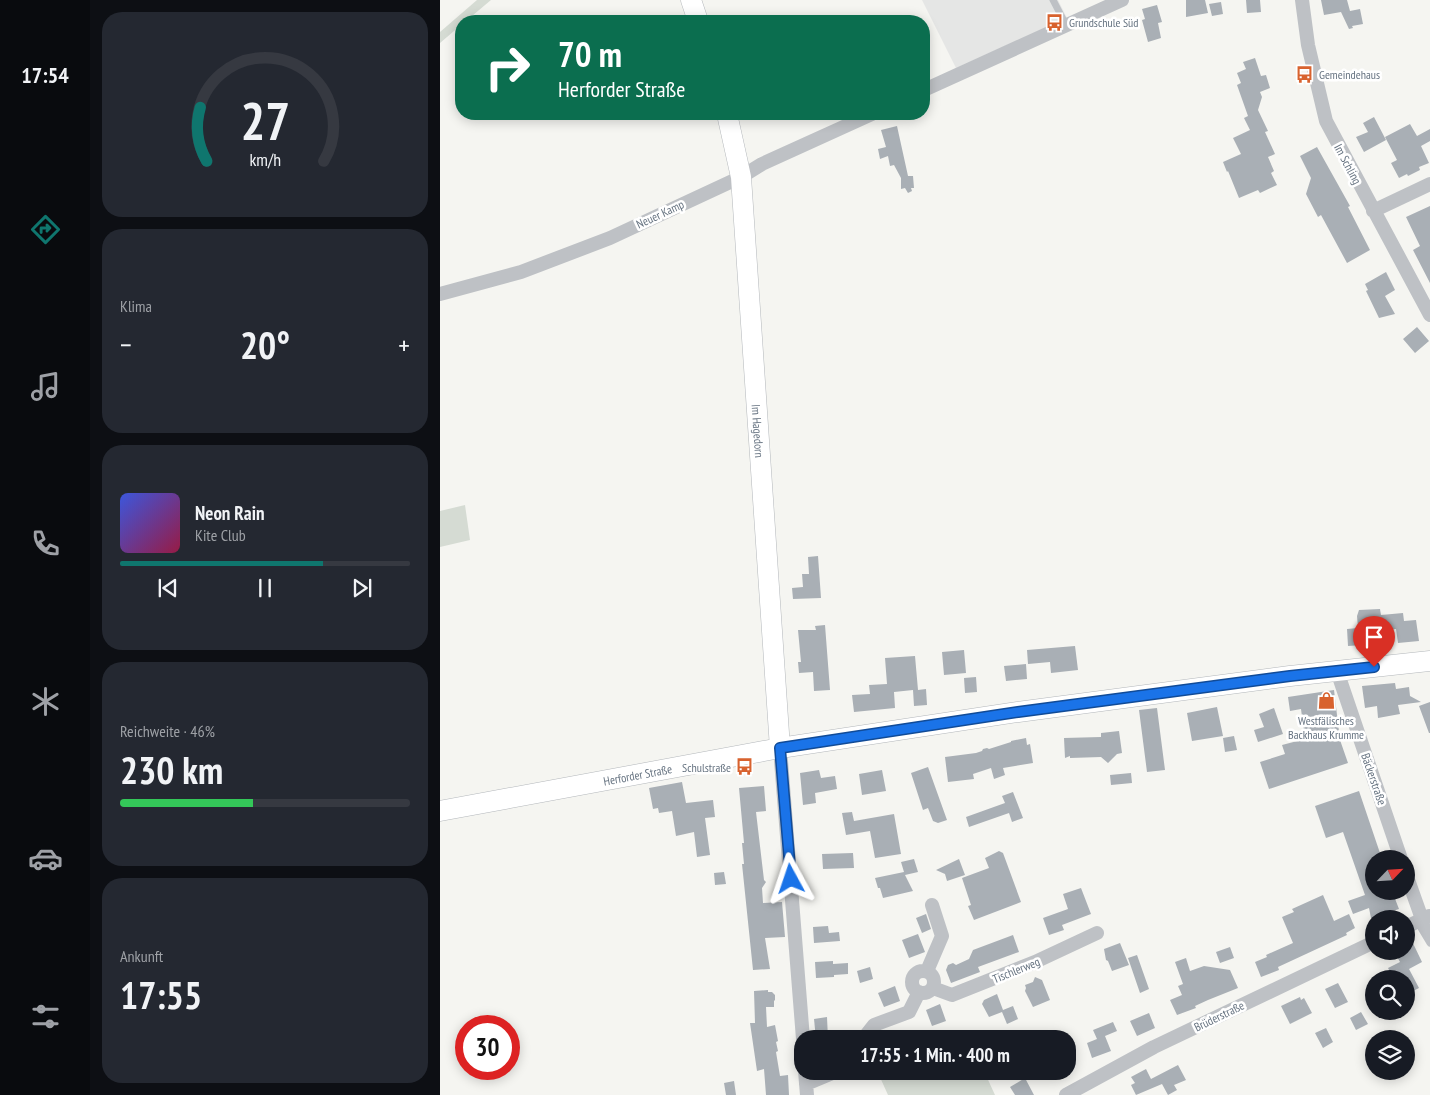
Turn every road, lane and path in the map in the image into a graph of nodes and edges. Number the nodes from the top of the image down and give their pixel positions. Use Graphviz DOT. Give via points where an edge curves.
graph roads {
  1 [pos="691,0"];
  2 [pos="1053,0"];
  3 [pos="1122,0"];
  4 [pos="1302,0"];
  5 [pos="696,15"];
  6 [pos="1066,26"];
  7 [pos="930,87"];
  8 [pos="728,120"];
  9 [pos="859,120"];
  10 [pos="741,177"];
  11 [pos="1430,184"];
  12 [pos="1373,211"];
  13 [pos="440,294"];
  14 [pos="1430,315"];
  15 [pos="1430,661"];
  16 [pos="1337,671"];
  17 [pos="780,748"];
  18 [pos="440,812"];
  19 [pos="1398,850"];
  20 [pos="1413,900"];
  21 [pos="932,905"];
  22 [pos="1419,921"];
  23 [pos="1430,931"];
  24 [pos="1097,933"];
  25 [pos="1430,942"];
  26 [pos="1365,946"];
  27 [pos="927,971"];
  28 [pos="933,988"];
  29 [pos="919,992"];
  30 [pos="802,1030"];
  31 [pos="870,1030"];
  32 [pos="1066,1095"];
  1 -- 5 [label="main road"];
  2 -- 6 [label="lane"];
  3 -- 6 [label="street"];
  4 -- 12 [label="street, Im Schling" via="1308,45 1326,121"];
  6 -- 7 [label="street"];
  8 -- 10 [label="main road, Im Hagedorn"];
  9 -- 10 [label="street, Neuer Kamp" via="762,164"];
  10 -- 13 [label="street, Neuer Kamp" via="610,238 521,272"];
  10 -- 17 [label="main road, Im Hagedorn"];
  11 -- 12 [label="street"];
  12 -- 14 [label="street, Im Schling"];
  15 -- 16 [label="main road, Herforder Straße"];
  16 -- 17 [label="main road, Herforder Straße" via="1018,712"];
  16 -- 19 [label="street, Bäckerstraße"];
  17 -- 18 [label="main road, Herforder Straße"];
  17 -- 30 [label="street"];
  20 -- 22 [label="street"];
  21 -- 27 [label="street" via="942,936"];
  22 -- 23 [label="street"];
  22 -- 25 [label="lane"];
  24 -- 28 [label="street, Tischlerweg" via="952,995"];
  26 -- 32 [label="street, Brüderstraße" via="1154,1047"];
  27 -- 28 [label="street" via="934,978"];
  27 -- 29 [label="street" via="914,976 912,985"];
  28 -- 29 [label="street"];
  29 -- 31 [label="street" via="909,1012 874,1025"];
}
